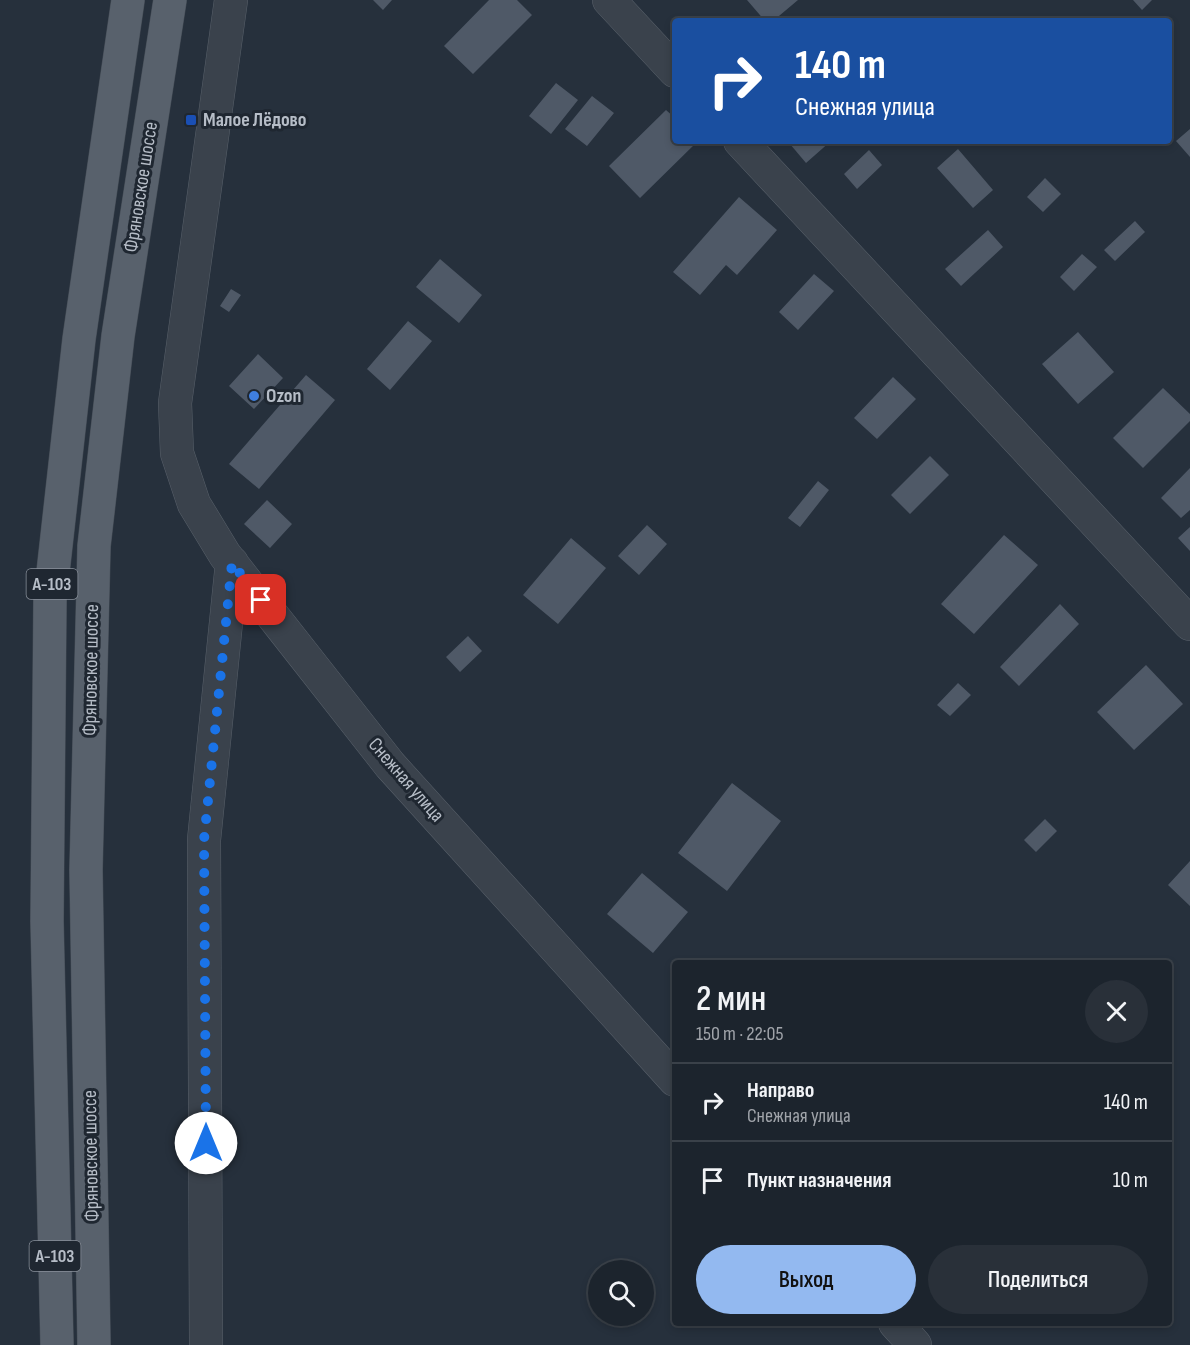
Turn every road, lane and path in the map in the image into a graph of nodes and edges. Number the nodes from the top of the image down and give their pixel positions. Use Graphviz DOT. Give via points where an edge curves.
graph roads {
  1 [pos="128,0"];
  2 [pos="170,0"];
  3 [pos="231,0"];
  4 [pos="609,0"];
  5 [pos="672,68"];
  6 [pos="743,144"];
  7 [pos="232,563"];
  8 [pos="1190,624"];
  9 [pos="672,1077"];
  10 [pos="898,1326"];
  11 [pos="57,1345"];
  12 [pos="94,1345"];
  13 [pos="206,1345"];
  14 [pos="915,1345"];
  1 -- 11 [label="main road, Фряновское шоссе / А-103" via="80,339 50,599 47,921"];
  2 -- 12 [label="main road, Фряновское шоссе / А-103" via="122,314 94,546 86,870"];
  3 -- 7 [label="street, Снежная улица" via="175,404 177,453 194,504"];
  4 -- 5 [label="street"];
  6 -- 8 [label="street"];
  7 -- 9 [label="street, Снежная улица" via="390,765"];
  7 -- 13 [label="street" via="204,840"];
  10 -- 14 [label="street"];
}
